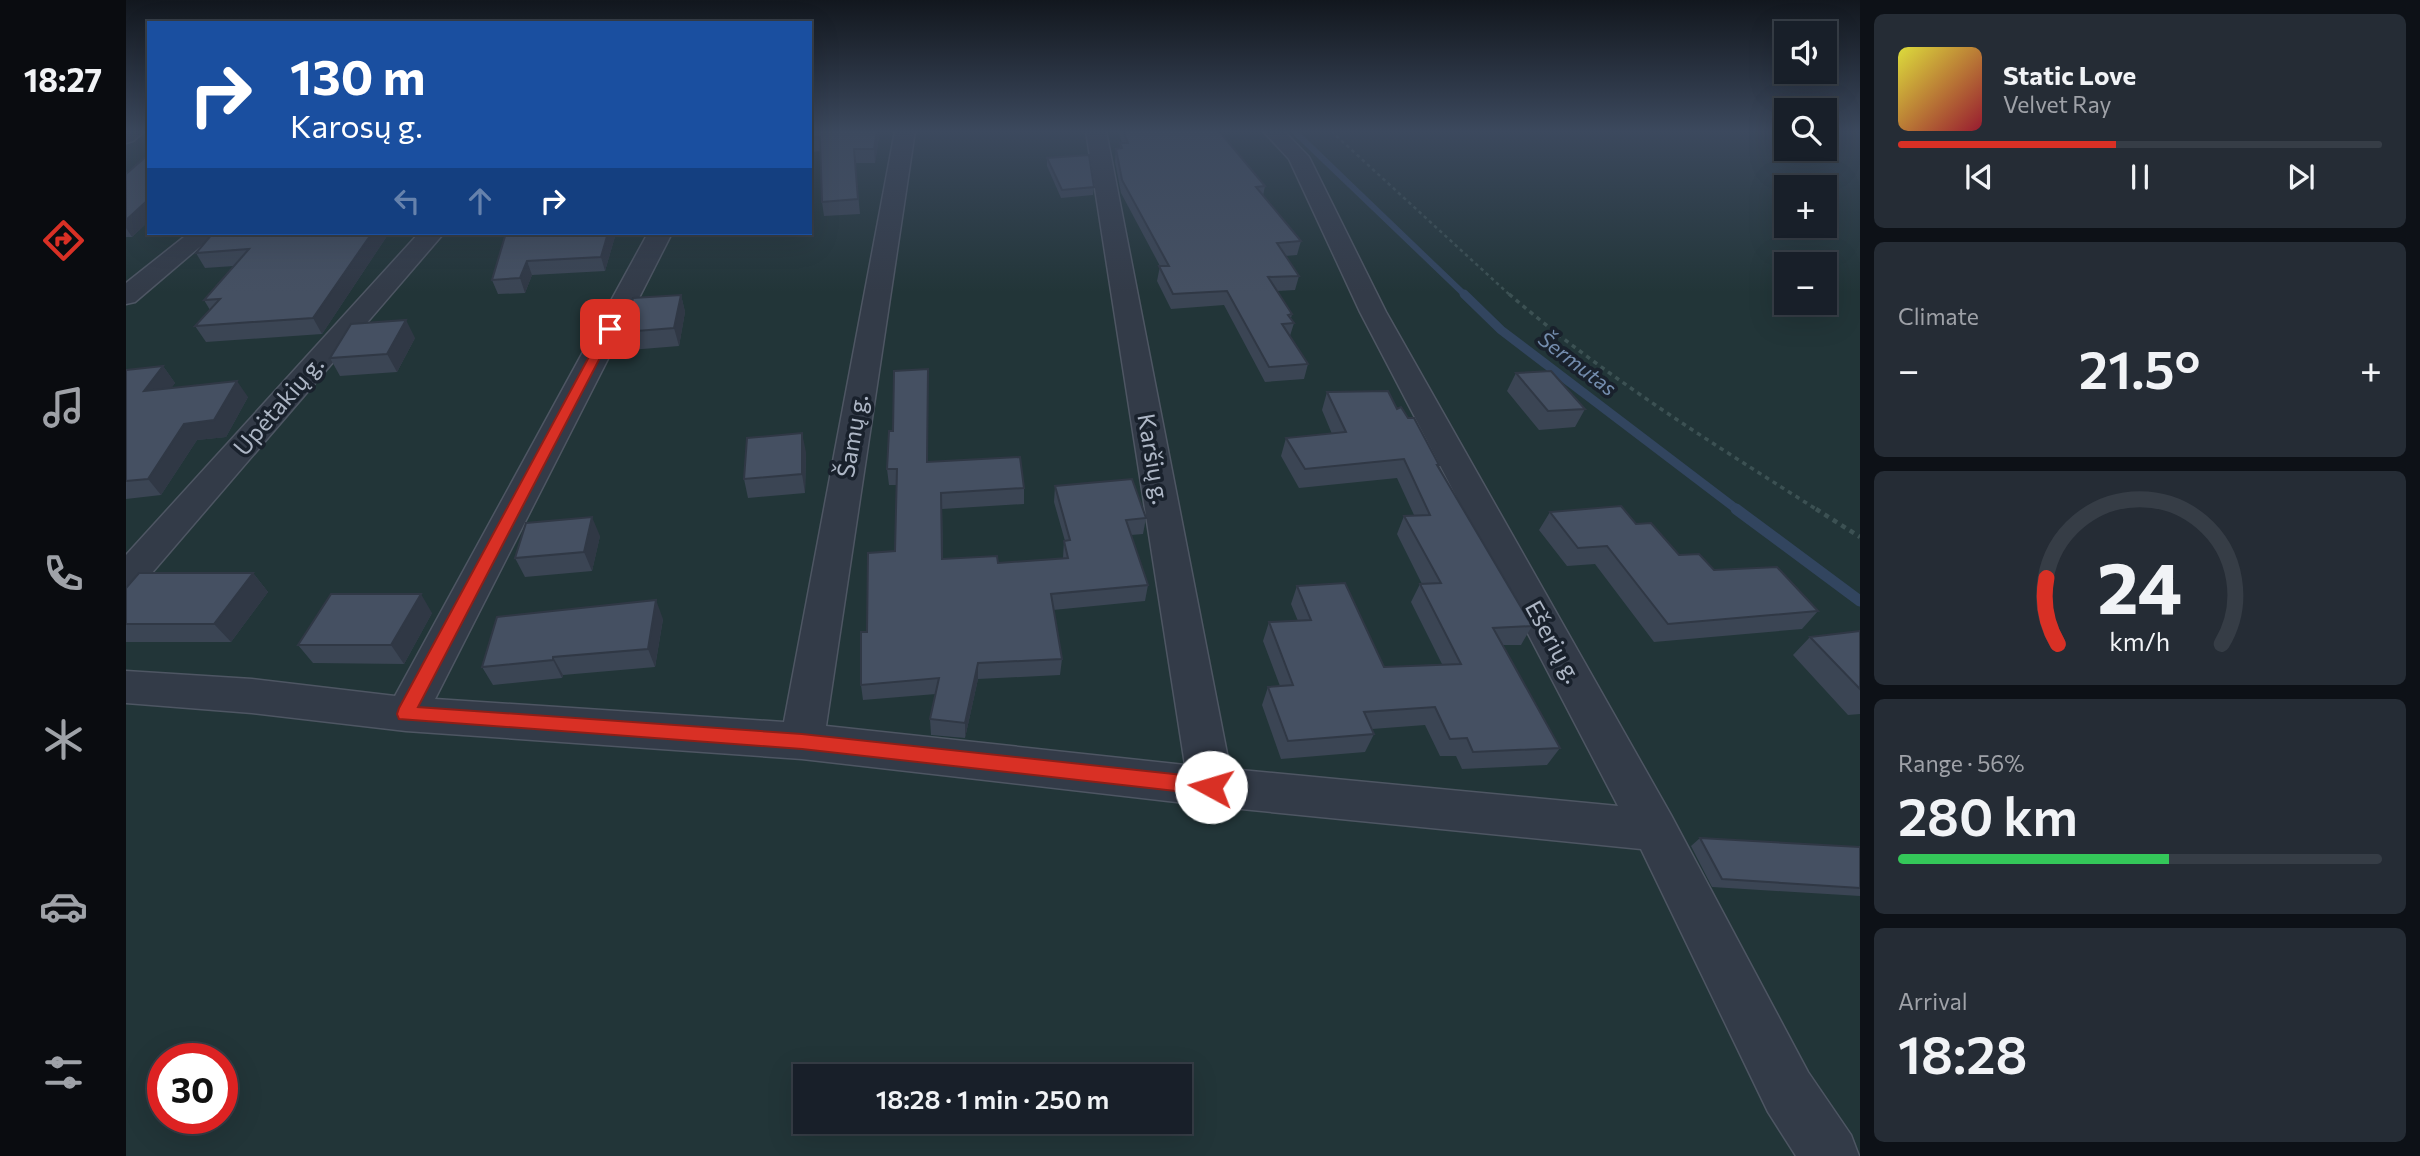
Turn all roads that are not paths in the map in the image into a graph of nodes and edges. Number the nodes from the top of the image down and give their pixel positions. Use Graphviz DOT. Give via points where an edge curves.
graph roads {
  1 [pos="896,185"];
  2 [pos="1105,185"];
  3 [pos="1312,185"];
  4 [pos="202,235"];
  5 [pos="430,235"];
  6 [pos="659,235"];
  7 [pos="126,296"];
  8 [pos="126,579"];
  9 [pos="126,687"];
  10 [pos="406,714"];
  11 [pos="802,741"];
  12 [pos="1211,787"];
  13 [pos="1655,830"];
  14 [pos="1830,1156"];
  1 -- 11 [label="street, Šamų g."];
  2 -- 12 [label="street, Karšių g."];
  3 -- 13 [label="street, Ešerių g." via="1373,312"];
  4 -- 7 [label="street"];
  5 -- 8 [label="street, Upėtakių g."];
  6 -- 10 [label="street"];
  9 -- 10 [label="street"];
  10 -- 11 [label="street"];
  11 -- 12 [label="street"];
  12 -- 13 [label="street"];
  13 -- 14 [label="street, Ešerių g." via="1788,1091"];
}
